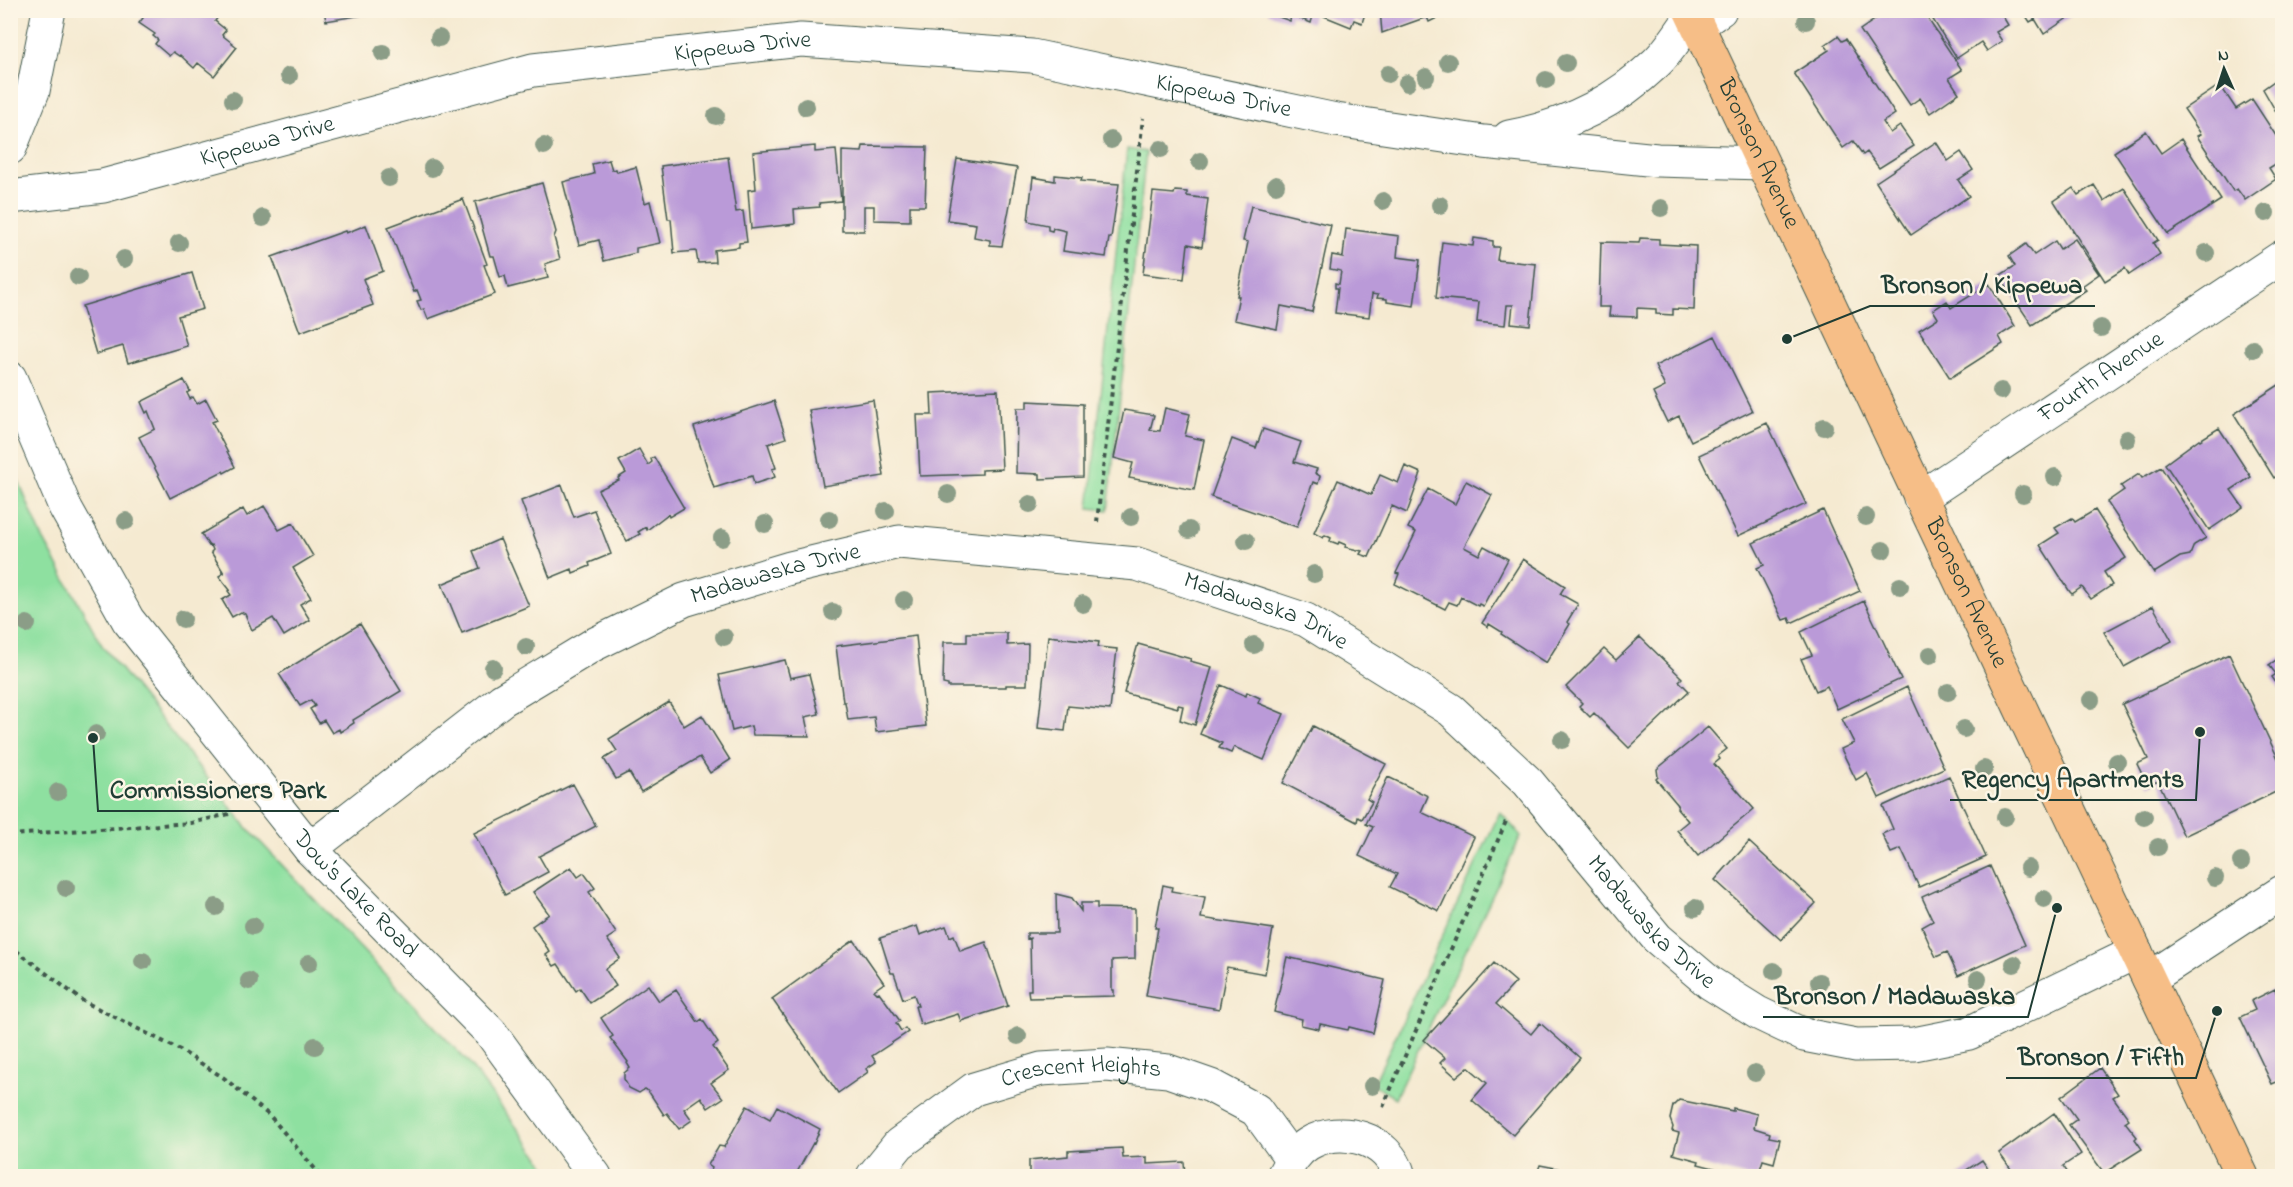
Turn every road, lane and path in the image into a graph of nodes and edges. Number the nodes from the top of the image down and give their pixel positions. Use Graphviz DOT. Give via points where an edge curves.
graph roads {
  1 [pos="49,10"];
  2 [pos="1700,16"];
  3 [pos="1151,82"];
  4 [pos="1484,142"];
  5 [pos="10,148"];
  6 [pos="1762,164"];
  7 [pos="10,197"];
  8 [pos="2283,257"];
  9 [pos="10,378"];
  10 [pos="1920,498"];
  11 [pos="1093,560"];
  12 [pos="1528,782"];
  13 [pos="273,801"];
  14 [pos="10,835"];
  15 [pos="310,849"];
  16 [pos="2283,892"];
  17 [pos="10,944"];
  18 [pos="2143,965"];
  19 [pos="1368,1140"];
  20 [pos="1287,1167"];
  21 [pos="321,1176"];
  22 [pos="595,1176"];
  23 [pos="873,1176"];
  24 [pos="1399,1176"];
  25 [pos="2242,1176"];
  1 -- 5 [label="street" via="33,91"];
  2 -- 4 [label="street, Kippewa Drive" via="1657,62 1613,97 1540,132"];
  2 -- 6 [label="main road, Bronson Avenue"];
  3 -- 4 [label="street, Kippewa Drive" via="1336,120"];
  3 -- 7 [label="street, Kippewa Drive" via="1032,56 801,40 533,70 103,186"];
  3 -- 11 [label="path" via="1141,128"];
  4 -- 6 [label="street, Kippewa Drive" via="1657,160"];
  6 -- 10 [label="main road, Bronson Avenue"];
  8 -- 10 [label="street, Fourth Avenue"];
  9 -- 13 [label="street, Dow's Lake Road" via="65,507 128,620"];
  10 -- 18 [label="main road, Bronson Avenue"];
  11 -- 12 [label="street, Madawaska Drive" via="1137,564 1306,620 1451,710"];
  11 -- 15 [label="street, Madawaska Drive" via="899,542 790,568 684,600 593,645 502,700"];
  12 -- 18 [label="street, Madawaska Drive" via="1657,938 1710,983 1758,1014 1804,1035 1856,1045 1879,1045 1914,1044 1969,1033"];
  12 -- 19 [label="path" via="1512,806"];
  13 -- 14 [label="path" via="191,824"];
  13 -- 15 [label="street, Dow's Lake Road"];
  15 -- 22 [label="street, Dow's Lake Road" via="491,1033"];
  16 -- 18 [label="street, Madawaska Drive"];
  17 -- 21 [label="path" via="83,1001 180,1050 224,1078 270,1116"];
  18 -- 25 [label="main road, Bronson Avenue"];
  19 -- 20 [label="street, Crescent Heights" via="1348,1134 1327,1135 1307,1144"];
  19 -- 24 [label="street" via="1386,1153"];
  20 -- 23 [label="street, Crescent Heights" via="1256,1110 1211,1086 1168,1071 1107,1065 1041,1069 974,1089 899,1144"];
}
